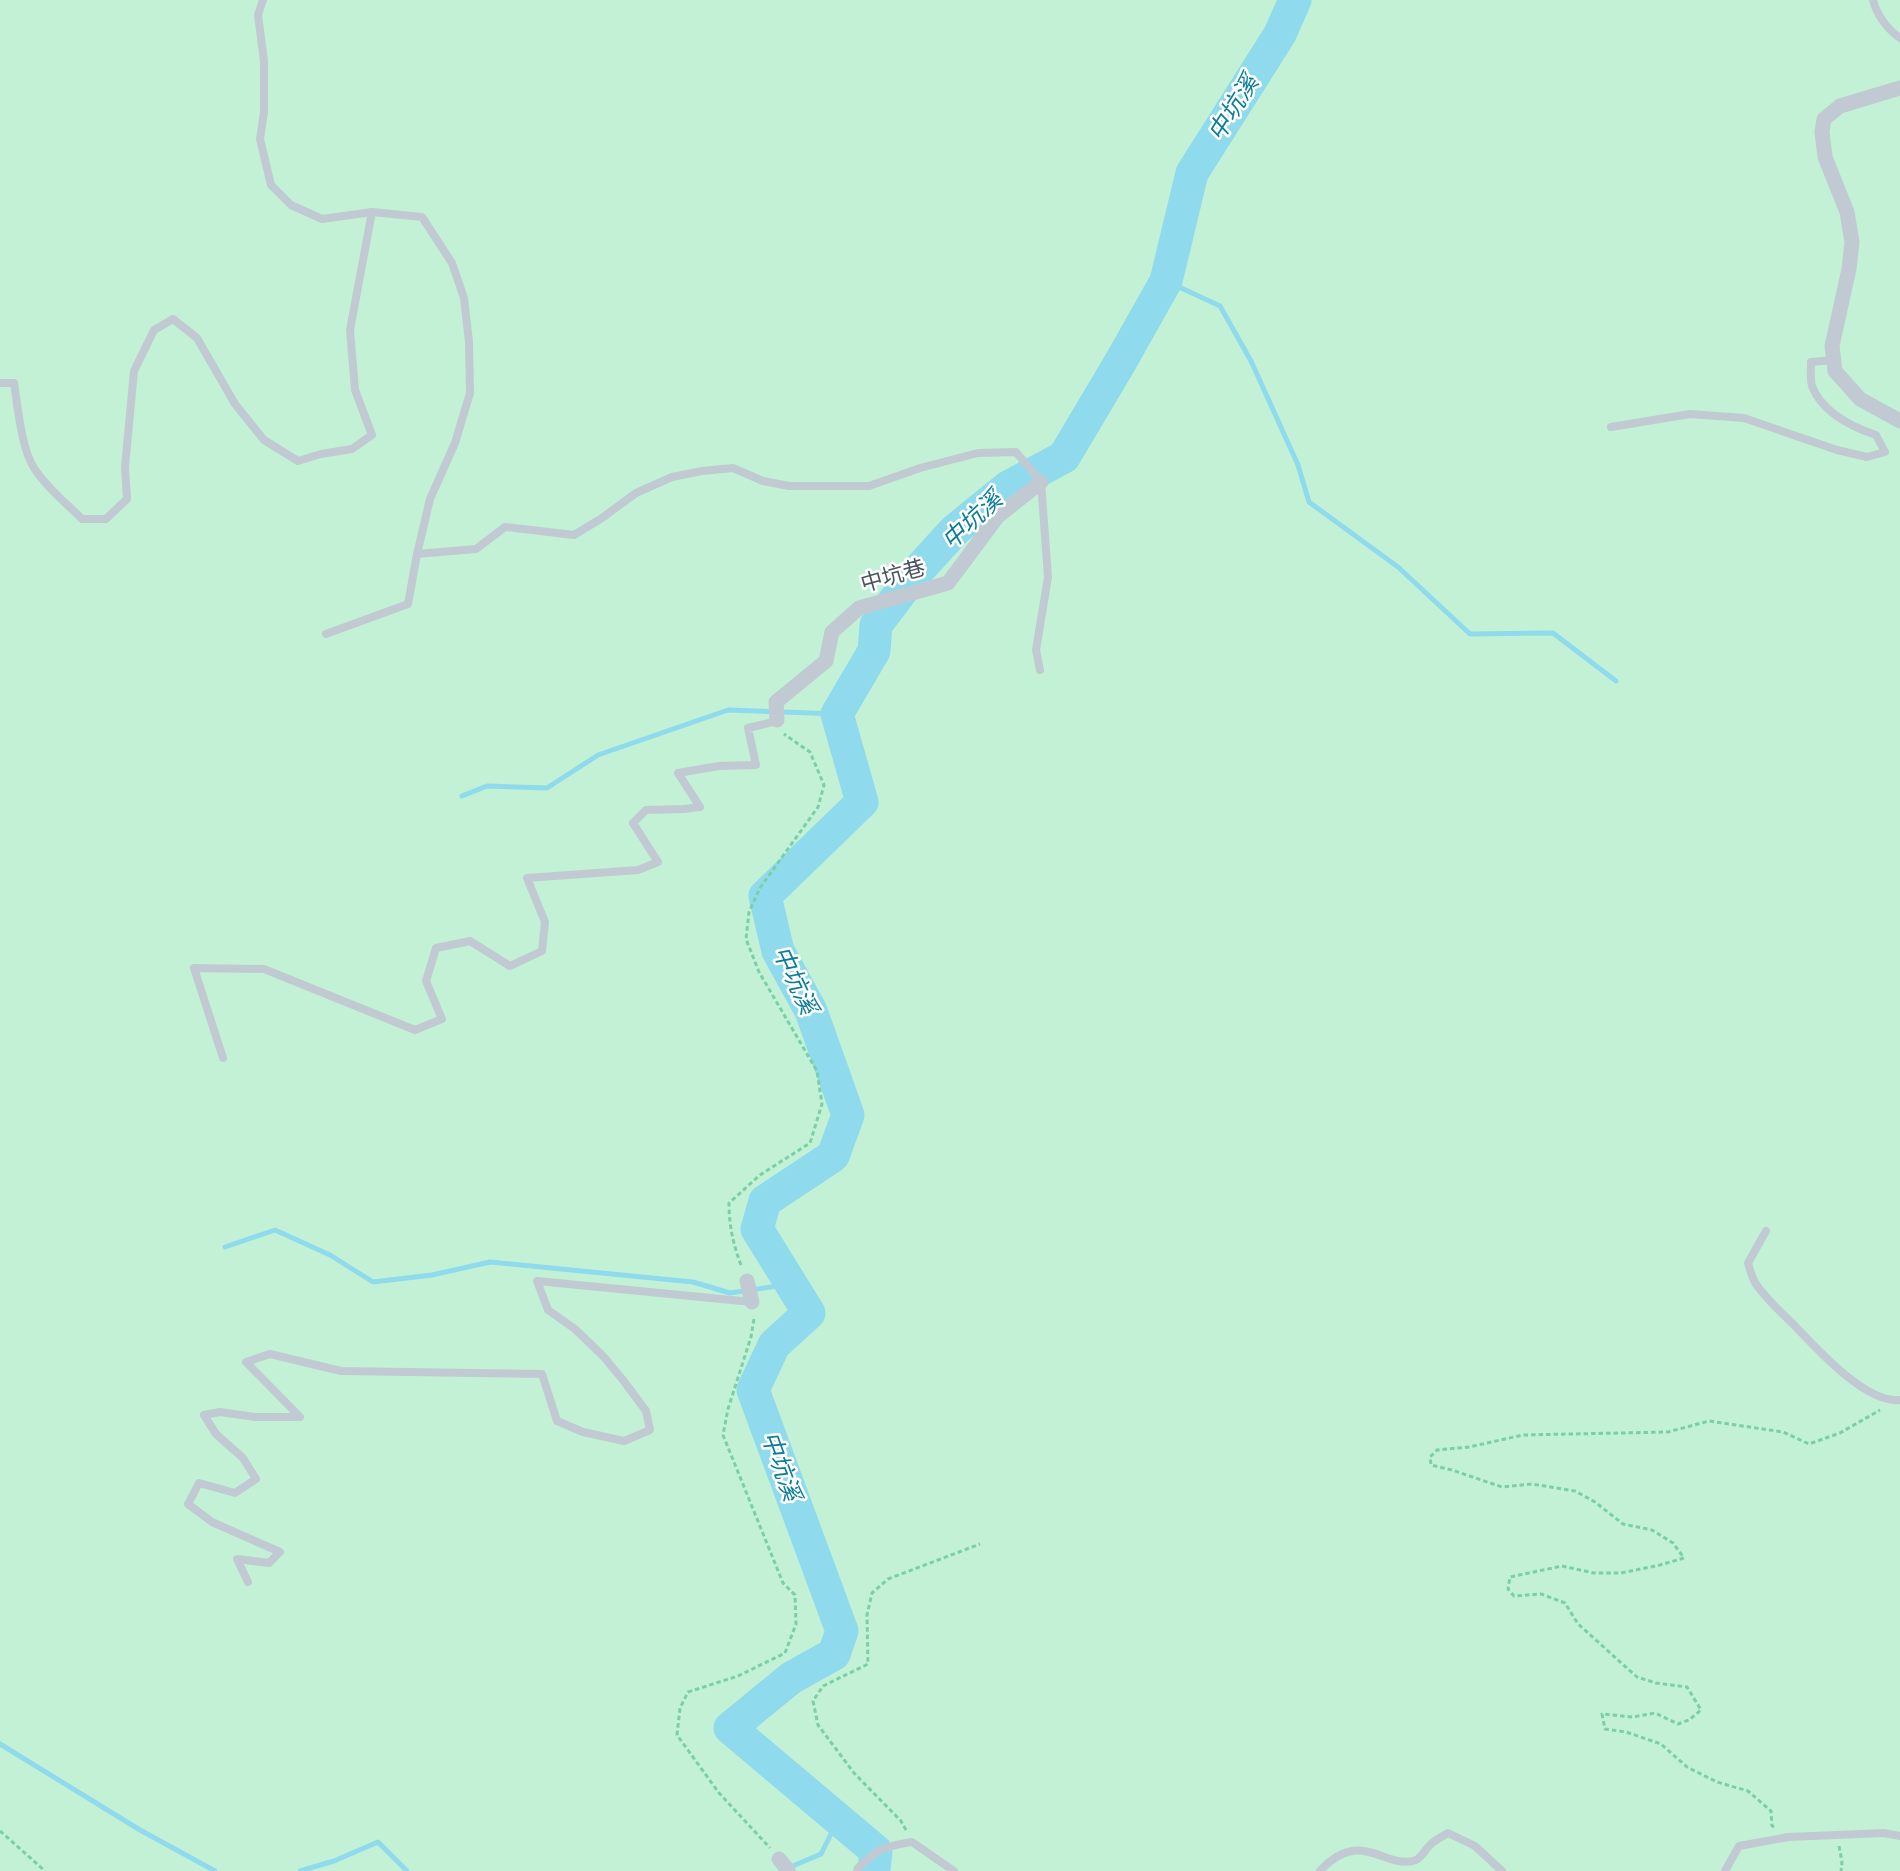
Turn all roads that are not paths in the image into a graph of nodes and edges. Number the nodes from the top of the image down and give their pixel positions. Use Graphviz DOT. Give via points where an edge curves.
graph roads {
  1 [pos="263,0"];
  2 [pos="1873,0"];
  3 [pos="1900,38"];
  4 [pos="1900,88"];
  5 [pos="372,212"];
  6 [pos="1833,360"];
  7 [pos="0,382"];
  8 [pos="1900,421"];
  9 [pos="1611,427"];
  10 [pos="1041,482"];
  11 [pos="417,554"];
  12 [pos="326,634"];
  13 [pos="1040,670"];
  14 [pos="777,720"];
  15 [pos="223,1058"];
  16 [pos="1766,1231"];
  17 [pos="747,1281"];
  18 [pos="752,1302"];
  19 [pos="1896,1400"];
  20 [pos="248,1582"];
  21 [pos="1900,1836"];
  22 [pos="857,1871"];
  23 [pos="954,1871"];
  24 [pos="1320,1871"];
  25 [pos="1502,1871"];
  26 [pos="1725,1871"];
  1 -- 5 [label="lane" via="258,15 264,61 260,139 271,185 291,205 322,219"];
  2 -- 3 [label="lane" via="1875,8"];
  4 -- 6 [label="street" via="1840,106 1824,119 1825,157 1847,212 1852,242 1832,346"];
  5 -- 7 [label="lane" via="350,330 355,390 372,435 352,449 298,461 264,440 235,404 197,338 173,318 154,330 134,371 125,467 127,499 106,519 82,519 33,467 21,431 14,383"];
  5 -- 11 [label="lane" via="422,217 452,263 464,298 470,393 455,443 430,499"];
  6 -- 8 [label="street" via="1835,371 1860,399"];
  6 -- 9 [label="lane" via="1810,362 1811,385 1824,404 1859,429 1876,435 1885,452 1867,457 1837,450 1744,418 1690,414"];
  10 -- 11 [label="lane" via="1016,452 978,453 869,486 789,486 763,481 733,468 702,471 672,477 636,493 574,535 505,527 476,549"];
  10 -- 13 [label="lane" via="1048,577 1036,650"];
  10 -- 14 [label="street, 中坑巷" via="998,516 948,583 859,608 832,632 826,661 776,702"];
  11 -- 12 [label="lane" via="408,604"];
  14 -- 15 [label="lane" via="748,728 756,765 678,773 700,807 646,810 633,823 658,862 638,870 527,878 545,922 542,951 510,966 470,941 436,948 426,981 442,1019 415,1030 264,969 194,968"];
  16 -- 19 [label="lane" via="1748,1263 1755,1283 1830,1362 1864,1388"];
  17 -- 18 [label="street"];
  18 -- 20 [label="lane" via="537,1281 548,1310 603,1356 646,1411 650,1430 624,1441 583,1432 556,1420 542,1374 341,1371 270,1354 246,1362 300,1417 220,1412 204,1415 216,1434 243,1458 256,1479 235,1493 199,1483 188,1504 212,1522 280,1552 269,1563 237,1560"];
  21 -- 26 [label="lane" via="1884,1833 1788,1837 1739,1846"];
  22 -- 23 [label="lane" via="876,1851 912,1842"];
  24 -- 25 [label="lane" via="1347,1851 1368,1852 1400,1863 1417,1860 1448,1833 1475,1846"];
}
